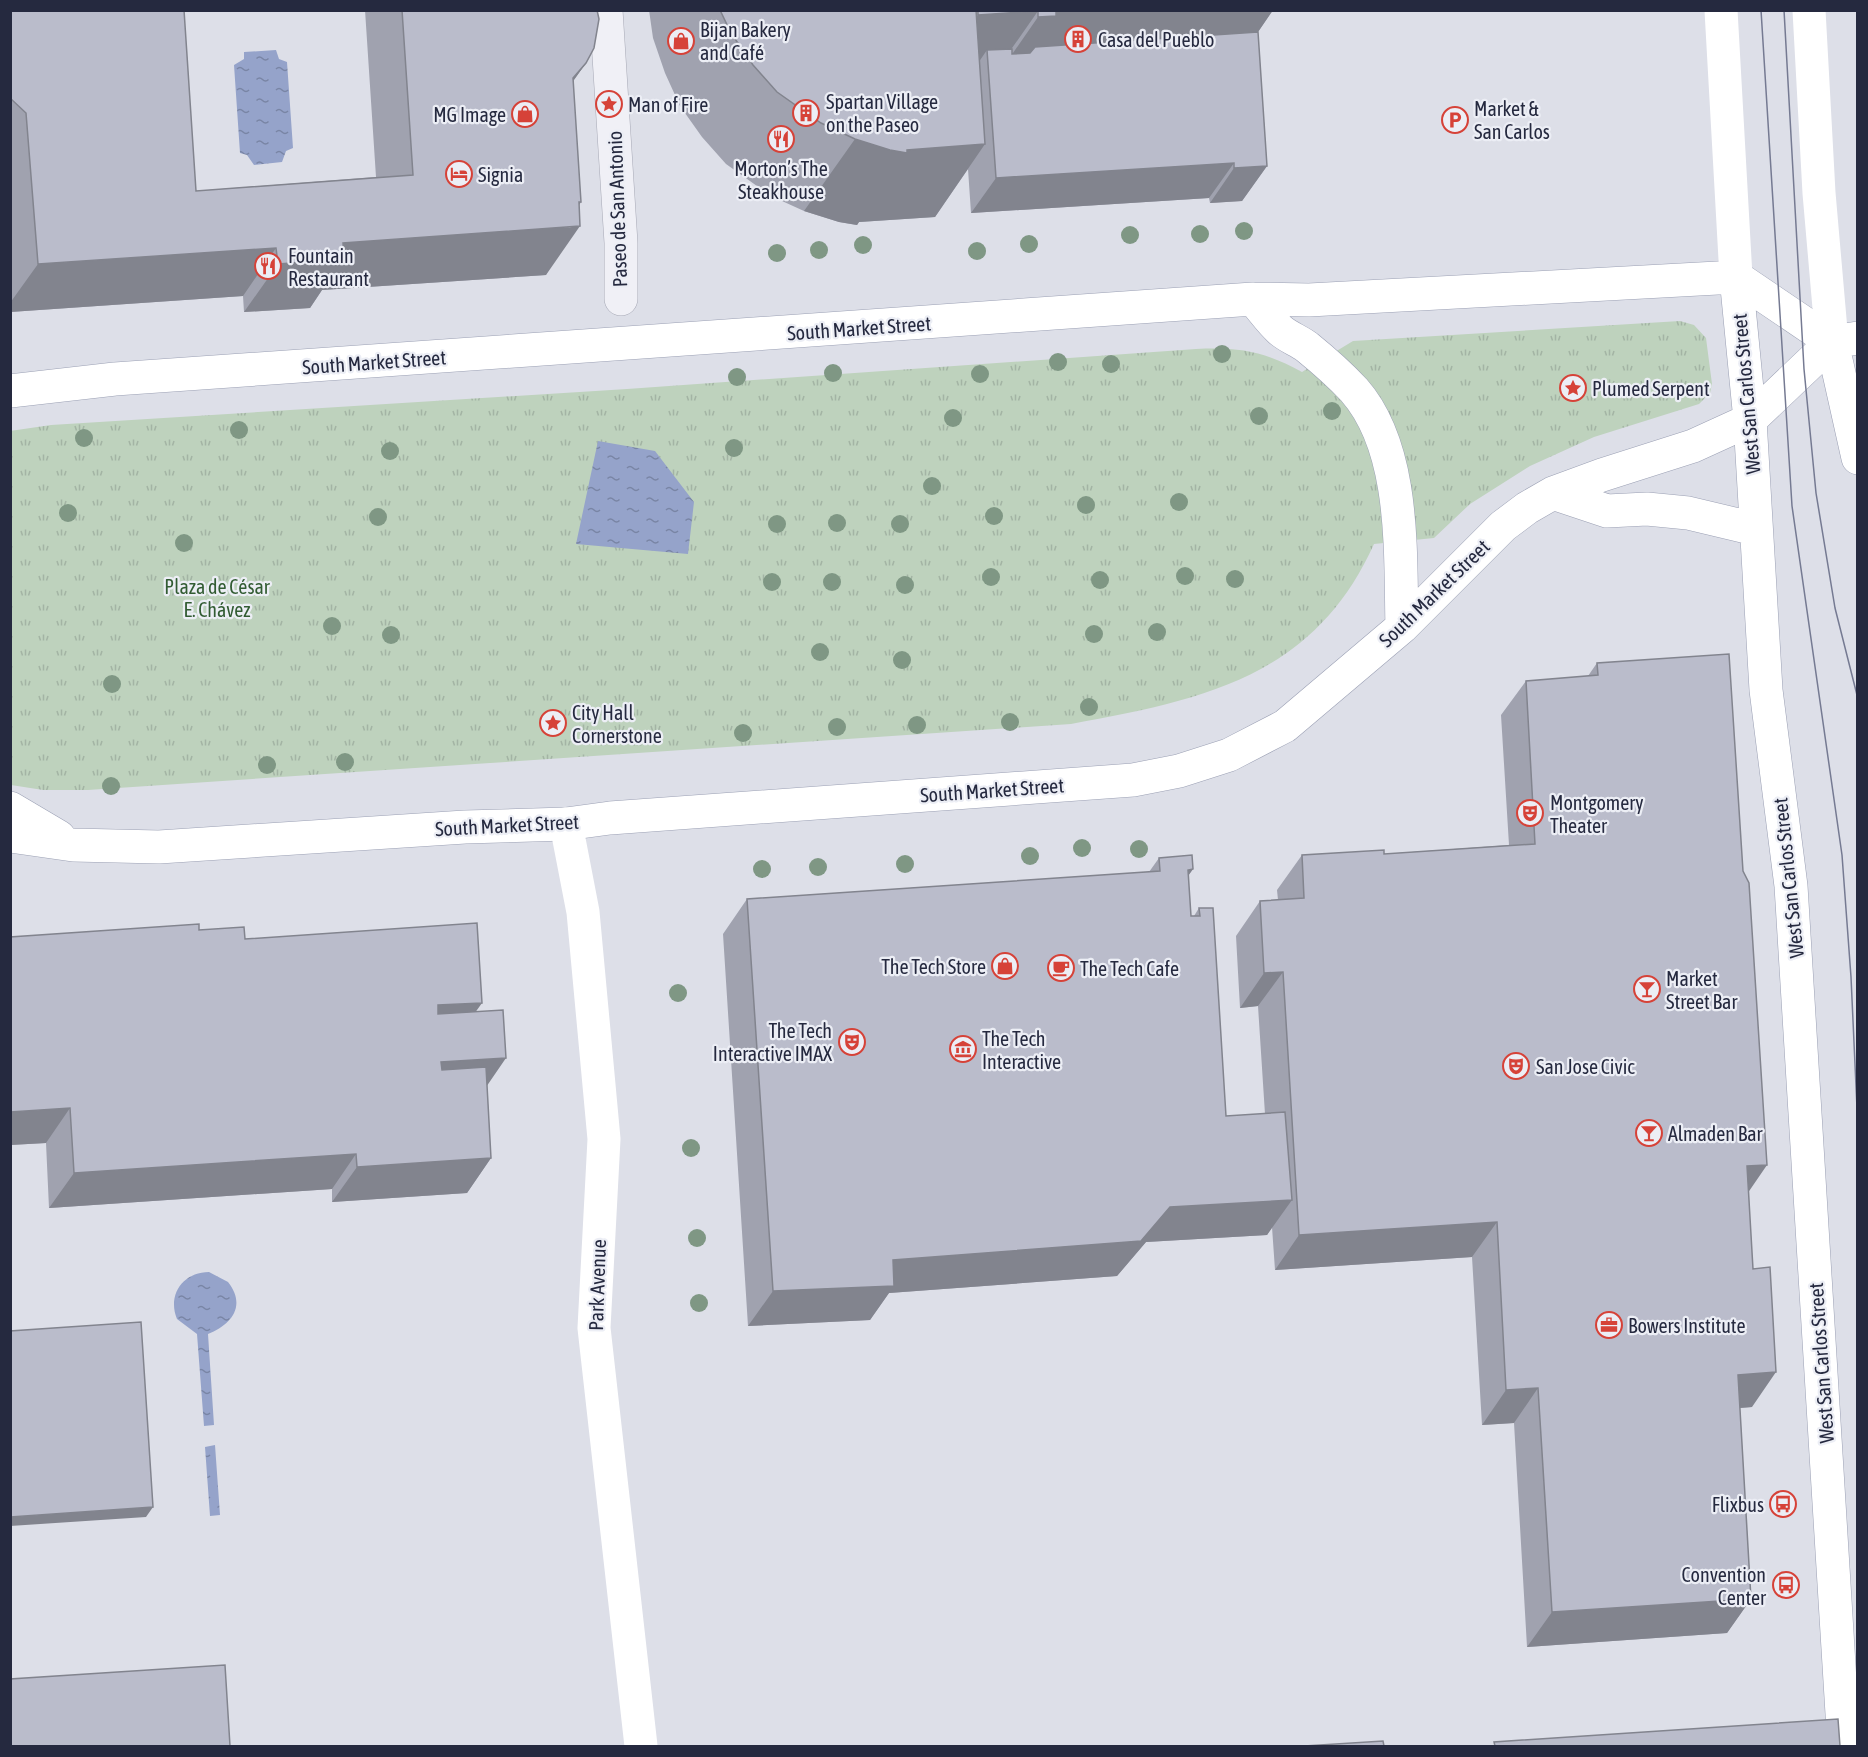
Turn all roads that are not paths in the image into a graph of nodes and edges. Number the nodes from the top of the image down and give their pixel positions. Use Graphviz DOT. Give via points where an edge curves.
graph roads {
  1 [pos="606,10"];
  2 [pos="1721,10"];
  3 [pos="1809,10"];
  4 [pos="1736,277"];
  5 [pos="621,299"];
  6 [pos="1253,299"];
  7 [pos="1845,340"];
  8 [pos="10,391"];
  9 [pos="1750,420"];
  10 [pos="1857,458"];
  11 [pos="1553,494"];
  12 [pos="1755,529"];
  13 [pos="1402,627"];
  14 [pos="10,808"];
  15 [pos="566,824"];
  16 [pos="10,836"];
  17 [pos="73,845"];
  18 [pos="641,1746"];
  19 [pos="1844,1746"];
  1 -- 5 [label="street, Paseo de San Antonio"];
  2 -- 4 [label="main road, West San Carlos Street"];
  3 -- 7 [label="main road" via="1819,193"];
  4 -- 6 [label="main road, South Market Street" via="1309,300"];
  4 -- 7 [label="main road"];
  4 -- 9 [label="main road, West San Carlos Street"];
  6 -- 8 [label="main road, South Market Street" via="115,379"];
  6 -- 13 [label="main road" via="1281,331 1306,346 1355,392 1373,420 1388,463 1402,547"];
  7 -- 9 [label="main road, South Market Street"];
  7 -- 10 [label="main road"];
  9 -- 11 [label="main road, South Market Street" via="1693,446"];
  9 -- 12 [label="main road, West San Carlos Street"];
  11 -- 12 [label="main road" via="1607,511 1688,513"];
  11 -- 13 [label="main road, South Market Street" via="1503,526"];
  12 -- 19 [label="main road, West San Carlos Street" via="1766,690 1791,886"];
  13 -- 15 [label="main road, South Market Street" via="1285,726 1229,755 1179,771 1133,780"];
  14 -- 17 [label="main road"];
  15 -- 17 [label="main road, South Market Street" via="159,847"];
  15 -- 18 [label="main road, Park Avenue" via="583,912 604,1139 594,1328"];
  16 -- 17 [label="main road, South Market Street"];
}
